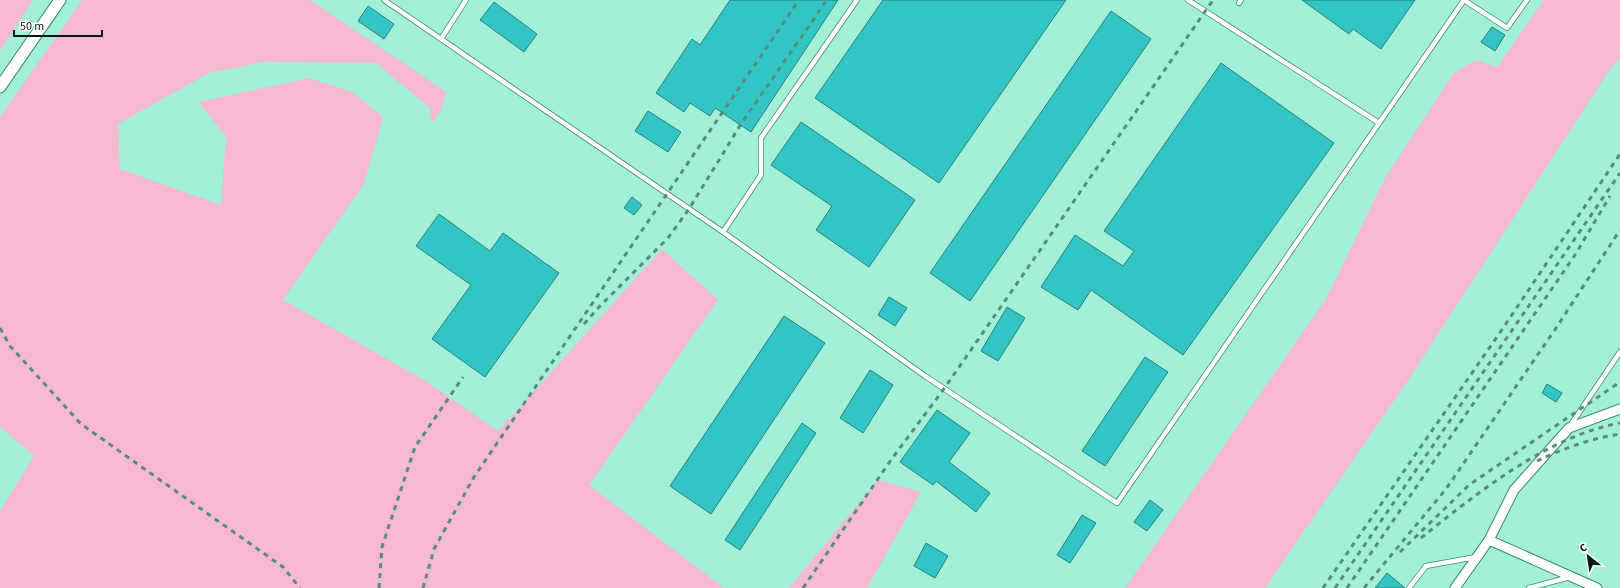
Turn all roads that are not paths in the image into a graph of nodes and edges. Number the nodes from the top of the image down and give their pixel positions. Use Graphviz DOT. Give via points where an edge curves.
graph roads {
  1 [pos="60,0"];
  2 [pos="384,0"];
  3 [pos="466,0"];
  4 [pos="857,0"];
  5 [pos="1188,0"];
  6 [pos="1464,0"];
  7 [pos="1527,0"];
  8 [pos="441,39"];
  9 [pos="0,87"];
  10 [pos="1379,123"];
  11 [pos="723,232"];
  12 [pos="1620,352"];
  13 [pos="1620,409"];
  14 [pos="1569,428"];
  15 [pos="1489,540"];
  16 [pos="1477,557"];
  17 [pos="1572,577"];
  18 [pos="1409,588"];
  19 [pos="1455,588"];
  20 [pos="1529,588"];
  21 [pos="1596,588"];
  1 -- 9 [label="street"];
  2 -- 8 [label="lane"];
  3 -- 8 [label="lane"];
  4 -- 11 [label="lane" via="761,138 761,175"];
  5 -- 10 [label="lane"];
  6 -- 7 [label="lane" via="1507,28"];
  6 -- 10 [label="lane"];
  8 -- 11 [label="lane"];
  10 -- 11 [label="lane" via="1117,503 925,376"];
  12 -- 14 [label="lane"];
  13 -- 14 [label="street"];
  14 -- 15 [label="street" via="1514,490"];
  15 -- 16 [label="street"];
  15 -- 17 [label="street"];
  16 -- 18 [label="lane" via="1426,566"];
  16 -- 19 [label="street"];
  17 -- 20 [label="lane"];
  17 -- 21 [label="street"];
}
